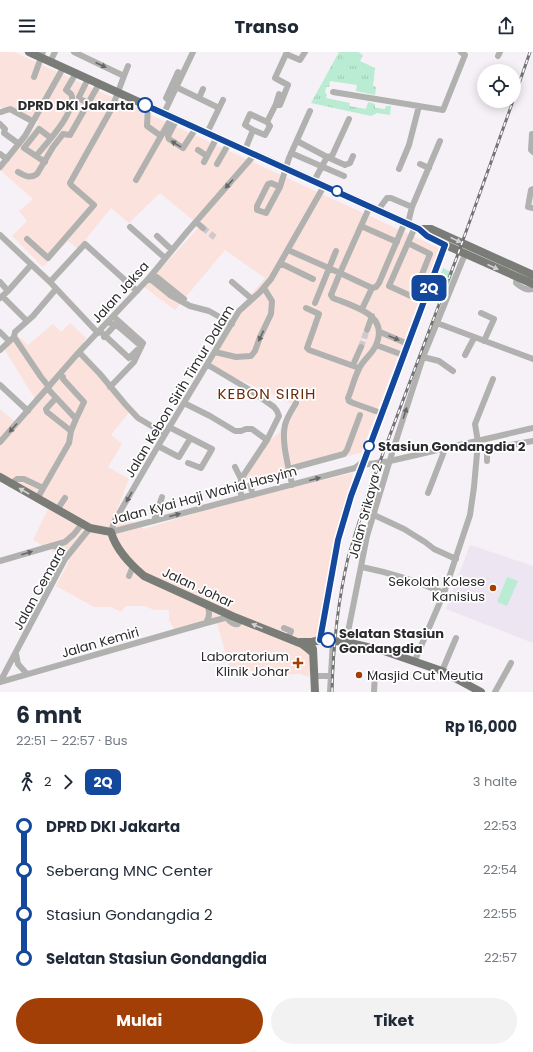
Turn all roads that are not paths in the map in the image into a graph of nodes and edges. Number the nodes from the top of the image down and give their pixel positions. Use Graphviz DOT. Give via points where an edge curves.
graph roads {
  1 [pos="28,52"];
  2 [pos="55,52"];
  3 [pos="74,52"];
  4 [pos="193,52"];
  5 [pos="305,52"];
  6 [pos="460,52"];
  7 [pos="286,53"];
  8 [pos="42,55"];
  9 [pos="50,62"];
  10 [pos="128,66"];
  11 [pos="64,68"];
  12 [pos="178,72"];
  13 [pos="76,73"];
  14 [pos="124,76"];
  15 [pos="34,77"];
  16 [pos="88,79"];
  17 [pos="99,84"];
  18 [pos="176,87"];
  19 [pos="203,89"];
  20 [pos="333,92"];
  21 [pos="118,93"];
  22 [pos="280,94"];
  23 [pos="199,98"];
  24 [pos="223,100"];
  25 [pos="169,101"];
  26 [pos="88,103"];
  27 [pos="276,104"];
  28 [pos="148,106"];
  29 [pos="419,106"];
  30 [pos="219,108"];
  31 [pos="310,111"];
  32 [pos="1,112"];
  33 [pos="164,113"];
  34 [pos="175,118"];
  35 [pos="349,119"];
  36 [pos="0,120"];
  37 [pos="32,122"];
  38 [pos="267,122"];
  39 [pos="0,124"];
  40 [pos="196,128"];
  41 [pos="254,130"];
  42 [pos="207,133"];
  43 [pos="532,134"];
  44 [pos="161,136"];
  45 [pos="51,138"];
  46 [pos="218,138"];
  47 [pos="297,141"];
  48 [pos="440,141"];
  49 [pos="229,143"];
  50 [pos="18,144"];
  51 [pos="198,150"];
  52 [pos="245,150"];
  53 [pos="533,152"];
  54 [pos="291,153"];
  55 [pos="0,154"];
  56 [pos="255,154"];
  57 [pos="36,156"];
  58 [pos="207,156"];
  59 [pos="353,156"];
  60 [pos="327,157"];
  61 [pos="7,159"];
  62 [pos="45,162"];
  63 [pos="204,162"];
  64 [pos="216,164"];
  65 [pos="420,164"];
  66 [pos="0,167"];
  67 [pos="321,167"];
  68 [pos="286,168"];
  69 [pos="399,168"];
  70 [pos="429,168"];
  71 [pos="18,172"];
  72 [pos="344,176"];
  73 [pos="136,180"];
  74 [pos="314,181"];
  75 [pos="324,186"];
  76 [pos="280,187"];
  77 [pos="533,189"];
  78 [pos="370,206"];
  79 [pos="412,207"];
  80 [pos="533,208"];
  81 [pos="378,210"];
  82 [pos="196,222"];
  83 [pos="412,225"];
  84 [pos="361,226"];
  85 [pos="130,227"];
  86 [pos="203,228"];
  87 [pos="0,235"];
  88 [pos="158,236"];
  89 [pos="27,239"];
  90 [pos="397,242"];
  91 [pos="408,243"];
  92 [pos="445,245"];
  93 [pos="172,250"];
  94 [pos="288,250"];
  95 [pos="336,251"];
  96 [pos="465,254"];
  97 [pos="165,258"];
  98 [pos="280,263"];
  99 [pos="31,266"];
  100 [pos="329,269"];
  101 [pos="340,273"];
  102 [pos="533,275"];
  103 [pos="151,276"];
  104 [pos="517,277"];
  105 [pos="313,278"];
  106 [pos="0,282"];
  107 [pos="50,282"];
  108 [pos="232,282"];
  109 [pos="533,284"];
  110 [pos="264,288"];
  111 [pos="372,288"];
  112 [pos="56,289"];
  113 [pos="533,289"];
  114 [pos="8,291"];
  115 [pos="137,291"];
  116 [pos="320,292"];
  117 [pos="1,297"];
  118 [pos="331,297"];
  119 [pos="184,299"];
  120 [pos="252,299"];
  121 [pos="315,303"];
  122 [pos="306,308"];
  123 [pos="362,309"];
  124 [pos="481,313"];
  125 [pos="372,316"];
  126 [pos="114,317"];
  127 [pos="27,321"];
  128 [pos="437,323"];
  129 [pos="111,324"];
  130 [pos="232,324"];
  131 [pos="367,330"];
  132 [pos="0,332"];
  133 [pos="99,332"];
  134 [pos="380,332"];
  135 [pos="104,336"];
  136 [pos="474,338"];
  137 [pos="11,339"];
  138 [pos="484,341"];
  139 [pos="408,344"];
  140 [pos="376,345"];
  141 [pos="360,347"];
  142 [pos="0,350"];
  143 [pos="80,352"];
  144 [pos="215,352"];
  145 [pos="403,355"];
  146 [pos="465,355"];
  147 [pos="423,357"];
  148 [pos="533,359"];
  149 [pos="208,364"];
  150 [pos="356,367"];
  151 [pos="453,371"];
  152 [pos="62,376"];
  153 [pos="493,378"];
  154 [pos="0,385"];
  155 [pos="392,385"];
  156 [pos="110,387"];
  157 [pos="49,388"];
  158 [pos="398,388"];
  159 [pos="56,398"];
  160 [pos="184,403"];
  161 [pos="296,403"];
  162 [pos="28,410"];
  163 [pos="381,413"];
  164 [pos="360,414"];
  165 [pos="76,419"];
  166 [pos="169,427"];
  167 [pos="533,428"];
  168 [pos="71,431"];
  169 [pos="165,434"];
  170 [pos="491,438"];
  171 [pos="190,439"];
  172 [pos="267,440"];
  173 [pos="478,441"];
  174 [pos="533,441"];
  175 [pos="0,442"];
  176 [pos="158,446"];
  177 [pos="495,448"];
  178 [pos="445,449"];
  179 [pos="390,461"];
  180 [pos="487,461"];
  181 [pos="188,463"];
  182 [pos="363,463"];
  183 [pos="235,467"];
  184 [pos="355,468"];
  185 [pos="289,469"];
  186 [pos="360,474"];
  187 [pos="0,477"];
  188 [pos="240,479"];
  189 [pos="11,484"];
  190 [pos="250,485"];
  191 [pos="292,485"];
  192 [pos="43,488"];
  193 [pos="428,493"];
  194 [pos="253,495"];
  195 [pos="162,497"];
  196 [pos="65,498"];
  197 [pos="242,498"];
  198 [pos="37,499"];
  199 [pos="57,510"];
  200 [pos="374,515"];
  201 [pos="154,521"];
  202 [pos="86,526"];
  203 [pos="111,532"];
  204 [pos="54,546"];
  205 [pos="456,558"];
  206 [pos="65,559"];
  207 [pos="0,561"];
  208 [pos="133,566"];
  209 [pos="362,567"];
  210 [pos="129,576"];
  211 [pos="444,593"];
  212 [pos="206,604"];
  213 [pos="230,617"];
  214 [pos="206,623"];
  215 [pos="284,628"];
  216 [pos="456,638"];
  217 [pos="291,640"];
  218 [pos="320,640"];
  219 [pos="332,641"];
  220 [pos="346,642"];
  221 [pos="16,652"];
  222 [pos="313,653"];
  223 [pos="415,660"];
  224 [pos="511,663"];
  225 [pos="442,670"];
  226 [pos="375,673"];
  227 [pos="27,674"];
  228 [pos="314,676"];
  229 [pos="330,676"];
  230 [pos="0,682"];
  231 [pos="316,692"];
  232 [pos="330,692"];
  233 [pos="374,692"];
  234 [pos="481,692"];
  235 [pos="495,692"];
  1 -- 8 [label="main road"];
  2 -- 9 [label="street"];
  3 -- 14 [label="street, one-way"];
  4 -- 18 [label="street"];
  5 -- 7 [label="street" via="300,60"];
  6 -- 29 [label="street" via="465,55 443,110"];
  7 -- 27 [label="street" via="275,78 288,85 280,105"];
  8 -- 9 [label="main road"];
  8 -- 15 [label="street"];
  9 -- 11 [label="main road"];
  10 -- 14 [label="street"];
  11 -- 13 [label="main road"];
  11 -- 37 [label="street"];
  12 -- 25 [label="street" via="166,98"];
  13 -- 16 [label="main road"];
  13 -- 45 [label="street" via="66,90 71,94 71,108"];
  14 -- 21 [label="street"];
  16 -- 17 [label="main road"];
  16 -- 26 [label="street" via="79,97"];
  17 -- 21 [label="main road"];
  17 -- 26 [label="street"];
  18 -- 23 [label="street"];
  18 -- 25 [label="street"];
  19 -- 23 [label="street"];
  20 -- 29 [label="street"];
  21 -- 28 [label="main road"];
  21 -- 89 [label="street" via="70,183 94,205 48,258"];
  22 -- 27 [label="street"];
  23 -- 30 [label="street"];
  24 -- 30 [label="street"];
  25 -- 33 [label="street"];
  26 -- 62 [label="street" via="70,135 63,134"];
  27 -- 38 [label="street"];
  28 -- 33 [label="main road"];
  28 -- 44 [label="street" via="147,126"];
  29 -- 69 [label="street" via="406,157"];
  30 -- 42 [label="street"];
  31 -- 47 [label="street"];
  32 -- 36 [label="street" via="3,114"];
  32 -- 37 [label="street" via="10,109"];
  33 -- 34 [label="main road"];
  34 -- 40 [label="main road"];
  40 -- 34 [label="street, one-way" via="183,148 168,136"];
  34 -- 44 [label="street"];
  35 -- 60 [label="street" via="332,156"];
  37 -- 50 [label="street"];
  38 -- 41 [label="street" via="270,126 265,135"];
  38 -- 41 [label="street" via="250,114 244,125"];
  39 -- 50 [label="street" via="5,129 4,133"];
  40 -- 42 [label="main road"];
  41 -- 52 [label="street"];
  42 -- 46 [label="main road"];
  43 -- 53 [label="street"];
  44 -- 73 [label="street"];
  45 -- 57 [label="street"];
  45 -- 57 [label="street" via="39,129 24,148"];
  46 -- 49 [label="main road"];
  46 -- 58 [label="street"];
  47 -- 54 [label="street"];
  47 -- 60 [label="street"];
  48 -- 70 [label="street"];
  49 -- 52 [label="main road"];
  49 -- 64 [label="street"];
  50 -- 61 [label="street"];
  51 -- 58 [label="street"];
  52 -- 56 [label="main road"];
  54 -- 67 [label="street"];
  54 -- 68 [label="street"];
  55 -- 61 [label="street"];
  56 -- 68 [label="main road"];
  56 -- 82 [label="street, Jalan Jaksa, one-way"];
  57 -- 62 [label="street"];
  58 -- 63 [label="street"];
  59 -- 60 [label="street" via="350,163 345,165"];
  60 -- 67 [label="street"];
  61 -- 66 [label="street"];
  62 -- 71 [label="street" via="33,177"];
  65 -- 70 [label="street"];
  67 -- 72 [label="street"];
  67 -- 74 [label="street"];
  68 -- 74 [label="main road"];
  68 -- 76 [label="street"];
  70 -- 79 [label="street"];
  74 -- 75 [label="main road"];
  75 -- 78 [label="main road"];
  75 -- 94 [label="street, Jalan Kebon Sirih Timur Dalam"];
  76 -- 76 [label="street" via="266,213 257,210 268,184"];
  77 -- 80 [label="street" via="528,207"];
  78 -- 81 [label="main road"];
  78 -- 84 [label="street"];
  79 -- 81 [label="street" via="387,198"];
  79 -- 83 [label="street"];
  81 -- 83 [label="main road"];
  82 -- 86 [label="street"];
  82 -- 93 [label="street, Jalan Jaksa"];
  83 -- 90 [label="street"];
  83 -- 91 [label="street"];
  83 -- 92 [label="main road"];
  83 -- 102 [label="main road, one-way" via="431,229"];
  84 -- 90 [label="street"];
  84 -- 101 [label="street"];
  85 -- 97 [label="street"];
  87 -- 99 [label="street"];
  88 -- 93 [label="street"];
  90 -- 111 [label="street" via="379,284"];
  91 -- 91 [label="street" via="430,254 413,297 389,286"];
  92 -- 96 [label="main road"];
  92 -- 139 [label="street"];
  93 -- 97 [label="street, Jalan Jaksa"];
  94 -- 98 [label="street, Jalan Kebon Sirih Timur Dalam"];
  94 -- 100 [label="street"];
  95 -- 100 [label="street"];
  96 -- 104 [label="main road, one-way"];
  96 -- 128 [label="street, Jalan Srikaya 2"];
  97 -- 103 [label="street, Jalan Jaksa"];
  98 -- 105 [label="street"];
  98 -- 110 [label="street, Jalan Kebon Sirih Timur Dalam"];
  99 -- 107 [label="street"];
  99 -- 114 [label="street"];
  100 -- 101 [label="street"];
  100 -- 116 [label="street"];
  101 -- 111 [label="street"];
  101 -- 118 [label="street"];
  103 -- 115 [label="street, Jalan Jaksa"];
  103 -- 119 [label="street"];
  103 -- 130 [label="street" via="170,295 190,306 209,311"];
  104 -- 109 [label="main road"];
  104 -- 113 [label="street" via="517,285"];
  106 -- 114 [label="street"];
  107 -- 112 [label="street"];
  107 -- 115 [label="street" via="84,244"];
  108 -- 120 [label="street"];
  110 -- 120 [label="street, Jalan Kebon Sirih Timur Dalam"];
  110 -- 144 [label="street, one-way" via="272,301 271,314 255,351 250,356 236,357"];
  111 -- 123 [label="street"];
  112 -- 127 [label="street"];
  112 -- 133 [label="street"];
  114 -- 117 [label="street"];
  115 -- 126 [label="street, Jalan Jaksa"];
  116 -- 118 [label="street"];
  116 -- 121 [label="street"];
  117 -- 127 [label="street"];
  118 -- 123 [label="street"];
  120 -- 130 [label="street, Jalan Kebon Sirih Timur Dalam" via="239,311"];
  122 -- 150 [label="street" via="319,314 307,348"];
  123 -- 125 [label="street"];
  124 -- 138 [label="street" via="494,319"];
  125 -- 131 [label="street"];
  125 -- 134 [label="street"];
  126 -- 129 [label="street, Jalan Jaksa"];
  126 -- 156 [label="street" via="143,343 134,362"];
  127 -- 137 [label="street"];
  128 -- 136 [label="street"];
  128 -- 147 [label="street, Jalan Srikaya 2"];
  129 -- 133 [label="street, Jalan Jaksa"];
  129 -- 135 [label="street"];
  129 -- 135 [label="street" via="119,327 141,346 130,358"];
  130 -- 144 [label="street, Jalan Kebon Sirih Timur Dalam"];
  132 -- 137 [label="street"];
  133 -- 135 [label="street"];
  133 -- 143 [label="street, Jalan Jaksa"];
  134 -- 139 [label="street, one-way"];
  134 -- 140 [label="street"];
  136 -- 138 [label="street"];
  136 -- 146 [label="street"];
  137 -- 142 [label="street"];
  137 -- 157 [label="street"];
  138 -- 148 [label="street"];
  139 -- 145 [label="street"];
  140 -- 145 [label="street"];
  140 -- 150 [label="street" via="371,354"];
  141 -- 150 [label="street"];
  143 -- 152 [label="street, Jalan Jaksa"];
  143 -- 156 [label="street"];
  144 -- 149 [label="street, Jalan Kebon Sirih Timur Dalam"];
  145 -- 155 [label="street"];
  147 -- 151 [label="street" via="440,361"];
  179 -- 147 [label="street, Jalan Srikaya 2, one-way"];
  149 -- 160 [label="street, Jalan Kebon Sirih Timur Dalam"];
  149 -- 172 [label="street" via="274,407 279,416"];
  150 -- 163 [label="street" via="349,401"];
  152 -- 157 [label="street, Jalan Jaksa"];
  152 -- 165 [label="street" via="70,382 84,402"];
  153 -- 173 [label="street" via="476,419"];
  154 -- 162 [label="street"];
  155 -- 158 [label="street"];
  155 -- 163 [label="street"];
  156 -- 169 [label="street" via="138,418"];
  157 -- 159 [label="street"];
  157 -- 162 [label="street, Jalan Jaksa"];
  159 -- 165 [label="street"];
  159 -- 168 [label="street" via="46,409 47,412"];
  160 -- 166 [label="street, Jalan Kebon Sirih Timur Dalam"];
  160 -- 172 [label="street" via="235,431 252,429"];
  161 -- 185 [label="street" via="285,424 284,436"];
  162 -- 175 [label="street, Jalan Jaksa, one-way"];
  163 -- 182 [label="street"];
  164 -- 185 [label="street" via="344,454"];
  165 -- 168 [label="street"];
  166 -- 169 [label="street, Jalan Kebon Sirih Timur Dalam"];
  166 -- 171 [label="street"];
  167 -- 170 [label="street"];
  168 -- 192 [label="street" via="69,443"];
  169 -- 176 [label="street, Jalan Kebon Sirih Timur Dalam"];
  170 -- 173 [label="street"];
  170 -- 177 [label="street"];
  171 -- 176 [label="street" via="179,457"];
  171 -- 181 [label="street" via="212,449 201,468"];
  172 -- 188 [label="street"];
  173 -- 178 [label="street"];
  173 -- 205 [label="street" via="470,515"];
  174 -- 177 [label="street"];
  176 -- 203 [label="street, Jalan Kebon Sirih Timur Dalam, one-way" via="114,522"];
  177 -- 180 [label="street" via="488,452"];
  178 -- 179 [label="street"];
  178 -- 193 [label="street"];
  179 -- 182 [label="street"];
  179 -- 200 [label="street, Jalan Srikaya 2"];
  182 -- 184 [label="street"];
  182 -- 186 [label="street"];
  183 -- 188 [label="street"];
  184 -- 186 [label="street"];
  191 -- 184 [label="street, Jalan Kyai Haji Wahid Hasyim, one-way"];
  185 -- 191 [label="street"];
  186 -- 218 [label="street" via="338,540"];
  187 -- 189 [label="main road, Jalan Kyai Haji Wahid Hasyim"];
  188 -- 197 [label="street"];
  189 -- 192 [label="street" via="17,479 24,479"];
  198 -- 189 [label="main road, Jalan Kyai Haji Wahid Hasyim, one-way"];
  190 -- 194 [label="street"];
  191 -- 194 [label="street, Jalan Kyai Haji Wahid Hasyim"];
  192 -- 198 [label="street"];
  194 -- 197 [label="street, Jalan Kyai Haji Wahid Hasyim"];
  195 -- 201 [label="street"];
  196 -- 199 [label="street"];
  201 -- 197 [label="street, Jalan Kyai Haji Wahid Hasyim, one-way"];
  198 -- 199 [label="main road, Jalan Kyai Haji Wahid Hasyim"];
  199 -- 202 [label="main road, Jalan Kyai Haji Wahid Hasyim"];
  200 -- 205 [label="street" via="404,529 434,550"];
  200 -- 209 [label="street, Jalan Srikaya 2"];
  201 -- 203 [label="street, Jalan Kyai Haji Wahid Hasyim"];
  202 -- 203 [label="main road, Jalan Kyai Haji Wahid Hasyim"];
  202 -- 204 [label="street" via="65,542"];
  202 -- 206 [label="street, Jalan Cemara"];
  203 -- 208 [label="main road, Jalan Johar" via="114,543"];
  204 -- 206 [label="street" via="63,551"];
  207 -- 204 [label="street, one-way"];
  205 -- 211 [label="street"];
  206 -- 221 [label="street, Jalan Cemara"];
  208 -- 210 [label="street"];
  208 -- 212 [label="main road, Jalan Johar" via="144,576"];
  209 -- 211 [label="street" via="390,573"];
  209 -- 220 [label="street, Jalan Srikaya 2"];
  211 -- 223 [label="street"];
  212 -- 213 [label="main road, Jalan Johar"];
  212 -- 214 [label="street" via="210,610"];
  213 -- 214 [label="street, Jalan Kemiri"];
  217 -- 213 [label="main road, Jalan Johar, one-way"];
  214 -- 227 [label="street, Jalan Kemiri"];
  215 -- 217 [label="street" via="292,631"];
  216 -- 225 [label="street"];
  217 -- 218 [label="main road, Jalan Johar"];
  217 -- 222 [label="main road, Jalan Johar" via="306,646"];
  218 -- 219 [label="main road, Jalan Johar"];
  218 -- 222 [label="main road" via="316,643"];
  219 -- 220 [label="main road, Jalan Johar"];
  219 -- 229 [label="street"];
  220 -- 223 [label="main road, Jalan Johar"];
  221 -- 227 [label="street" via="18,664"];
  221 -- 230 [label="street, Jalan Cemara"];
  222 -- 228 [label="main road"];
  223 -- 225 [label="main road, Jalan Johar"];
  224 -- 235 [label="street"];
  225 -- 234 [label="main road, Jalan Johar"];
  226 -- 233 [label="street"];
  227 -- 230 [label="street, Jalan Kemiri"];
  228 -- 229 [label="street"];
  228 -- 231 [label="main road"];
  229 -- 232 [label="street"];
}
